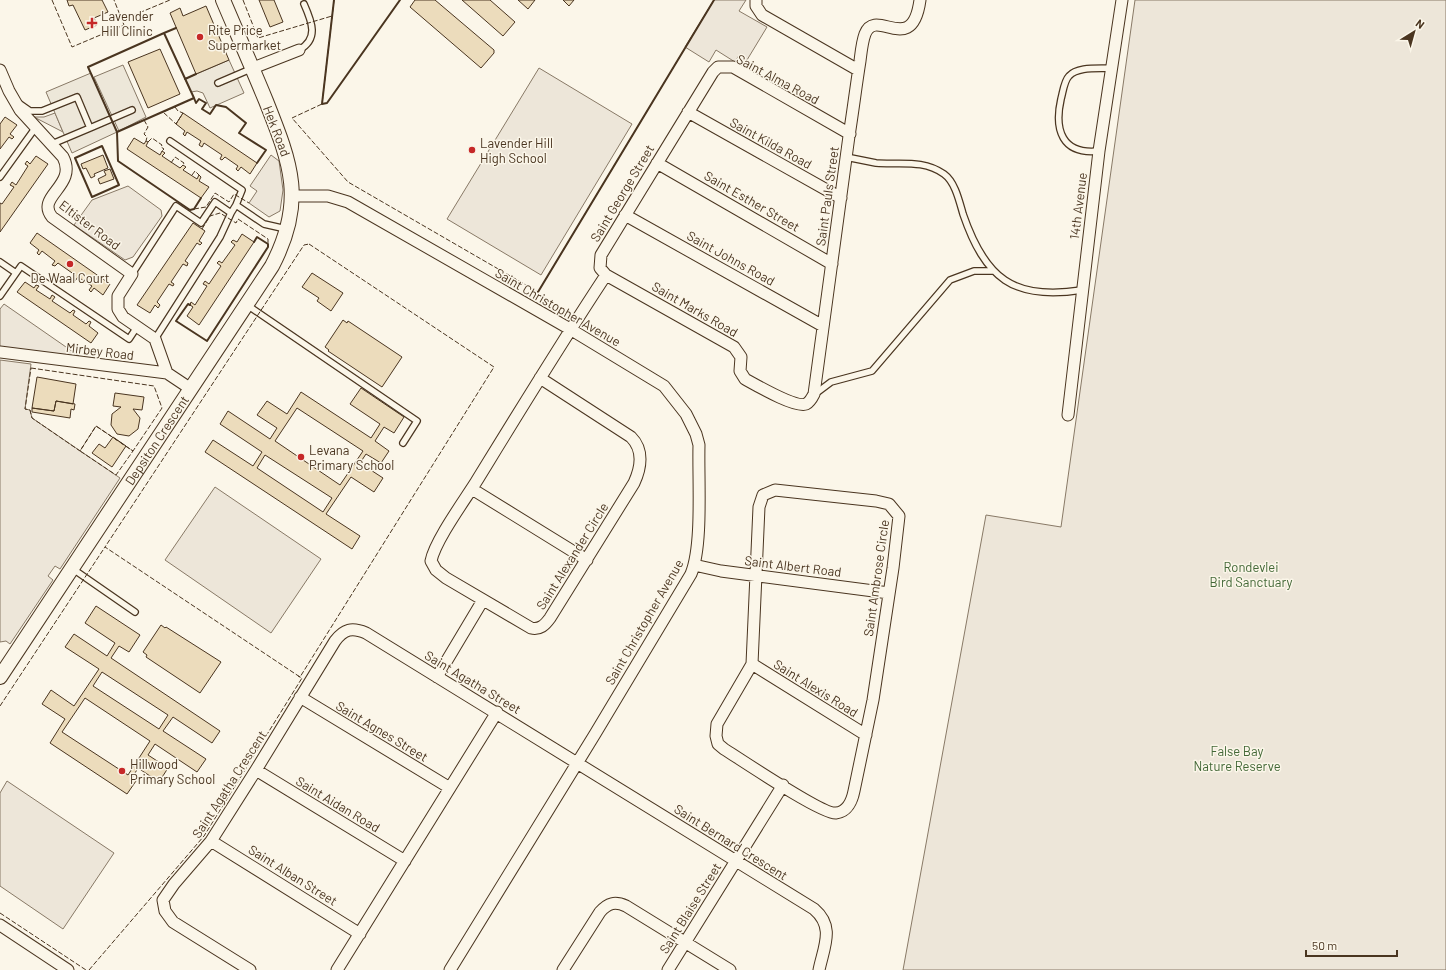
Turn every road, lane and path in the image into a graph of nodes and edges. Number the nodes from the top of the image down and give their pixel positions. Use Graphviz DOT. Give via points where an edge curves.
graph roads {
  1 [pos="223,0"];
  2 [pos="756,0"];
  3 [pos="920,0"];
  4 [pos="1122,0"];
  5 [pos="304,4"];
  6 [pos="299,50"];
  7 [pos="252,68"];
  8 [pos="1111,68"];
  9 [pos="0,70"];
  10 [pos="858,70"];
  11 [pos="218,83"];
  12 [pos="13,100"];
  13 [pos="132,110"];
  14 [pos="688,112"];
  15 [pos="36,127"];
  16 [pos="90,128"];
  17 [pos="850,134"];
  18 [pos="170,141"];
  19 [pos="52,144"];
  20 [pos="1099,151"];
  21 [pos="846,157"];
  22 [pos="657,163"];
  23 [pos="0,177"];
  24 [pos="292,196"];
  25 [pos="841,198"];
  26 [pos="236,205"];
  27 [pos="231,213"];
  28 [pos="625,216"];
  29 [pos="288,230"];
  30 [pos="0,262"];
  31 [pos="832,264"];
  32 [pos="993,271"];
  33 [pos="16,273"];
  34 [pos="132,274"];
  35 [pos="606,275"];
  36 [pos="1082,290"];
  37 [pos="0,296"];
  38 [pos="247,305"];
  39 [pos="823,326"];
  40 [pos="138,327"];
  41 [pos="570,329"];
  42 [pos="155,339"];
  43 [pos="0,352"];
  44 [pos="167,373"];
  45 [pos="540,378"];
  46 [pos="191,389"];
  47 [pos="814,394"];
  48 [pos="1068,415"];
  49 [pos="403,443"];
  50 [pos="472,489"];
  51 [pos="587,560"];
  52 [pos="694,565"];
  53 [pos="72,568"];
  54 [pos="756,576"];
  55 [pos="889,593"];
  56 [pos="484,600"];
  57 [pos="135,612"];
  58 [pos="353,629"];
  59 [pos="752,664"];
  60 [pos="0,676"];
  61 [pos="437,677"];
  62 [pos="300,697"];
  63 [pos="497,712"];
  64 [pos="866,735"];
  65 [pos="577,764"];
  66 [pos="256,770"];
  67 [pos="783,785"];
  68 [pos="450,788"];
  69 [pos="211,841"];
  70 [pos="405,861"];
  71 [pos="736,861"];
  72 [pos="0,925"];
  73 [pos="360,934"];
  74 [pos="685,943"];
  75 [pos="246,969"];
  76 [pos="68,970"];
  77 [pos="337,970"];
  78 [pos="450,970"];
  79 [pos="563,970"];
  80 [pos="668,970"];
  81 [pos="730,970"];
  82 [pos="819,970"];
  1 -- 7 [label="street, Hek Road"];
  2 -- 10 [label="street" via="756,6 762,15"];
  3 -- 10 [label="street, Saint Pauls Street" via="916,19 908,28 877,26 867,30"];
  4 -- 8 [label="street, 14th Avenue"];
  5 -- 6 [label="lane" via="312,22 312,36"];
  6 -- 7 [label="street"];
  7 -- 11 [label="lane"];
  7 -- 24 [label="street, Hek Road" via="287,156"];
  8 -- 20 [label="street, 14th Avenue"];
  8 -- 20 [label="lane" via="1084,70 1069,76 1060,104 1060,130 1067,143 1084,152"];
  9 -- 12 [label="street, Eltister Road"];
  10 -- 17 [label="street, Saint Pauls Street"];
  12 -- 15 [label="street, Eltister Road"];
  12 -- 16 [label="lane" via="30,111 42,111 77,97"];
  13 -- 16 [label="lane"];
  14 -- 17 [label="street, Saint Alma Road" via="713,72 718,67 733,67"];
  14 -- 22 [label="street, Saint George Street"];
  14 -- 25 [label="street, Saint Kilda Road"];
  15 -- 19 [label="street, Eltister Road"];
  15 -- 23 [label="lane"];
  16 -- 19 [label="lane"];
  17 -- 21 [label="street, Saint Pauls Street"];
  18 -- 26 [label="lane" via="242,190"];
  19 -- 34 [label="street, Eltister Road" via="63,156 67,172 49,200 48,212"];
  20 -- 36 [label="street, 14th Avenue"];
  21 -- 25 [label="street, Saint Pauls Street"];
  21 -- 32 [label="lane" via="875,162 918,163 946,175 952,183 978,248"];
  22 -- 28 [label="street, Saint George Street"];
  22 -- 31 [label="street, Saint Esther Street"];
  24 -- 29 [label="street, Depsiton Crescent"];
  24 -- 41 [label="street, Saint Christopher Avenue" via="328,196 348,202"];
  25 -- 31 [label="street, Saint Pauls Street"];
  26 -- 27 [label="lane"];
  26 -- 29 [label="lane" via="264,224"];
  27 -- 34 [label="lane" via="215,202 201,223 176,206"];
  27 -- 42 [label="lane" via="220,237"];
  28 -- 35 [label="street, Saint George Street" via="600,258 600,268"];
  28 -- 39 [label="street, Saint Johns Road"];
  29 -- 38 [label="street, Depsiton Crescent" via="272,266"];
  30 -- 33 [label="lane"];
  31 -- 39 [label="street, Saint Pauls Street"];
  32 -- 36 [label="lane" via="1009,284 1023,289 1060,294"];
  32 -- 47 [label="lane" via="974,271 950,280 872,371 831,382"];
  33 -- 37 [label="lane"];
  33 -- 40 [label="lane" via="21,266 129,339"];
  34 -- 40 [label="street" via="121,289 117,302 123,317"];
  35 -- 41 [label="street"];
  35 -- 47 [label="street, Saint Marks Road" via="734,347 741,357 740,371 745,379 799,404 809,402"];
  36 -- 48 [label="street, 14th Avenue"];
  38 -- 46 [label="street, Depsiton Crescent"];
  38 -- 49 [label="lane" via="417,421"];
  39 -- 47 [label="street"];
  40 -- 42 [label="street"];
  41 -- 45 [label="street, Saint Alexander Circle"];
  41 -- 52 [label="street, Saint Christopher Avenue" via="664,386 677,400 692,424 699,445"];
  42 -- 44 [label="street"];
  43 -- 44 [label="street, Mirbey Road"];
  44 -- 46 [label="street, Mirbey Road"];
  45 -- 50 [label="street, Saint Alexander Circle"];
  45 -- 51 [label="street, Saint Alexander Circle" via="621,429 637,442 640,456 638,474"];
  46 -- 53 [label="street, Depsiton Crescent"];
  50 -- 51 [label="street"];
  50 -- 56 [label="street, Saint Alexander Circle" via="431,561 436,570 446,578"];
  51 -- 56 [label="street, Saint Alexander Circle" via="550,618 540,628 531,628"];
  52 -- 54 [label="street, Saint Albert Road"];
  52 -- 65 [label="street, Saint Christopher Avenue"];
  53 -- 57 [label="lane"];
  53 -- 60 [label="street, Depsiton Crescent"];
  54 -- 55 [label="street, Saint Albert Road"];
  54 -- 55 [label="street, Saint Ambrose Circle" via="759,507 763,495 774,490 785,490 845,497 889,504 899,516"];
  54 -- 59 [label="street, Saint Ambrose Circle"];
  55 -- 64 [label="street, Saint Ambrose Circle"];
  56 -- 61 [label="street"];
  58 -- 61 [label="street, Saint Agatha Street" via="366,633"];
  58 -- 62 [label="street, Saint Agatha Crescent" via="341,634 335,641"];
  59 -- 64 [label="street, Saint Alexis Road"];
  59 -- 67 [label="street, Saint Ambrose Circle" via="717,724 718,744"];
  61 -- 63 [label="street, Saint Agatha Street"];
  62 -- 66 [label="street, Saint Agatha Crescent"];
  62 -- 68 [label="street, Saint Agnes Street"];
  63 -- 65 [label="street, Saint Agatha Street"];
  63 -- 68 [label="street"];
  64 -- 67 [label="street, Saint Ambrose Circle" via="852,799 849,805 839,812 829,812"];
  65 -- 71 [label="street, Saint Bernard Crescent"];
  65 -- 78 [label="street, Saint Christopher Avenue"];
  66 -- 69 [label="street, Saint Agatha Crescent"];
  66 -- 70 [label="street, Saint Aidan Road"];
  67 -- 71 [label="street"];
  68 -- 70 [label="street"];
  69 -- 73 [label="street, Saint Alban Street"];
  69 -- 75 [label="street, Saint Agatha Crescent" via="167,893 163,906 173,922"];
  70 -- 73 [label="street"];
  71 -- 74 [label="street, Saint Blaise Street"];
  71 -- 82 [label="street, Saint Bernard Crescent" via="814,909 824,919 826,932"];
  72 -- 76 [label="street"];
  73 -- 77 [label="street"];
  74 -- 79 [label="street" via="626,906 614,903 604,907 600,912"];
  74 -- 80 [label="street, Saint Blaise Street"];
  74 -- 81 [label="street"];
}
